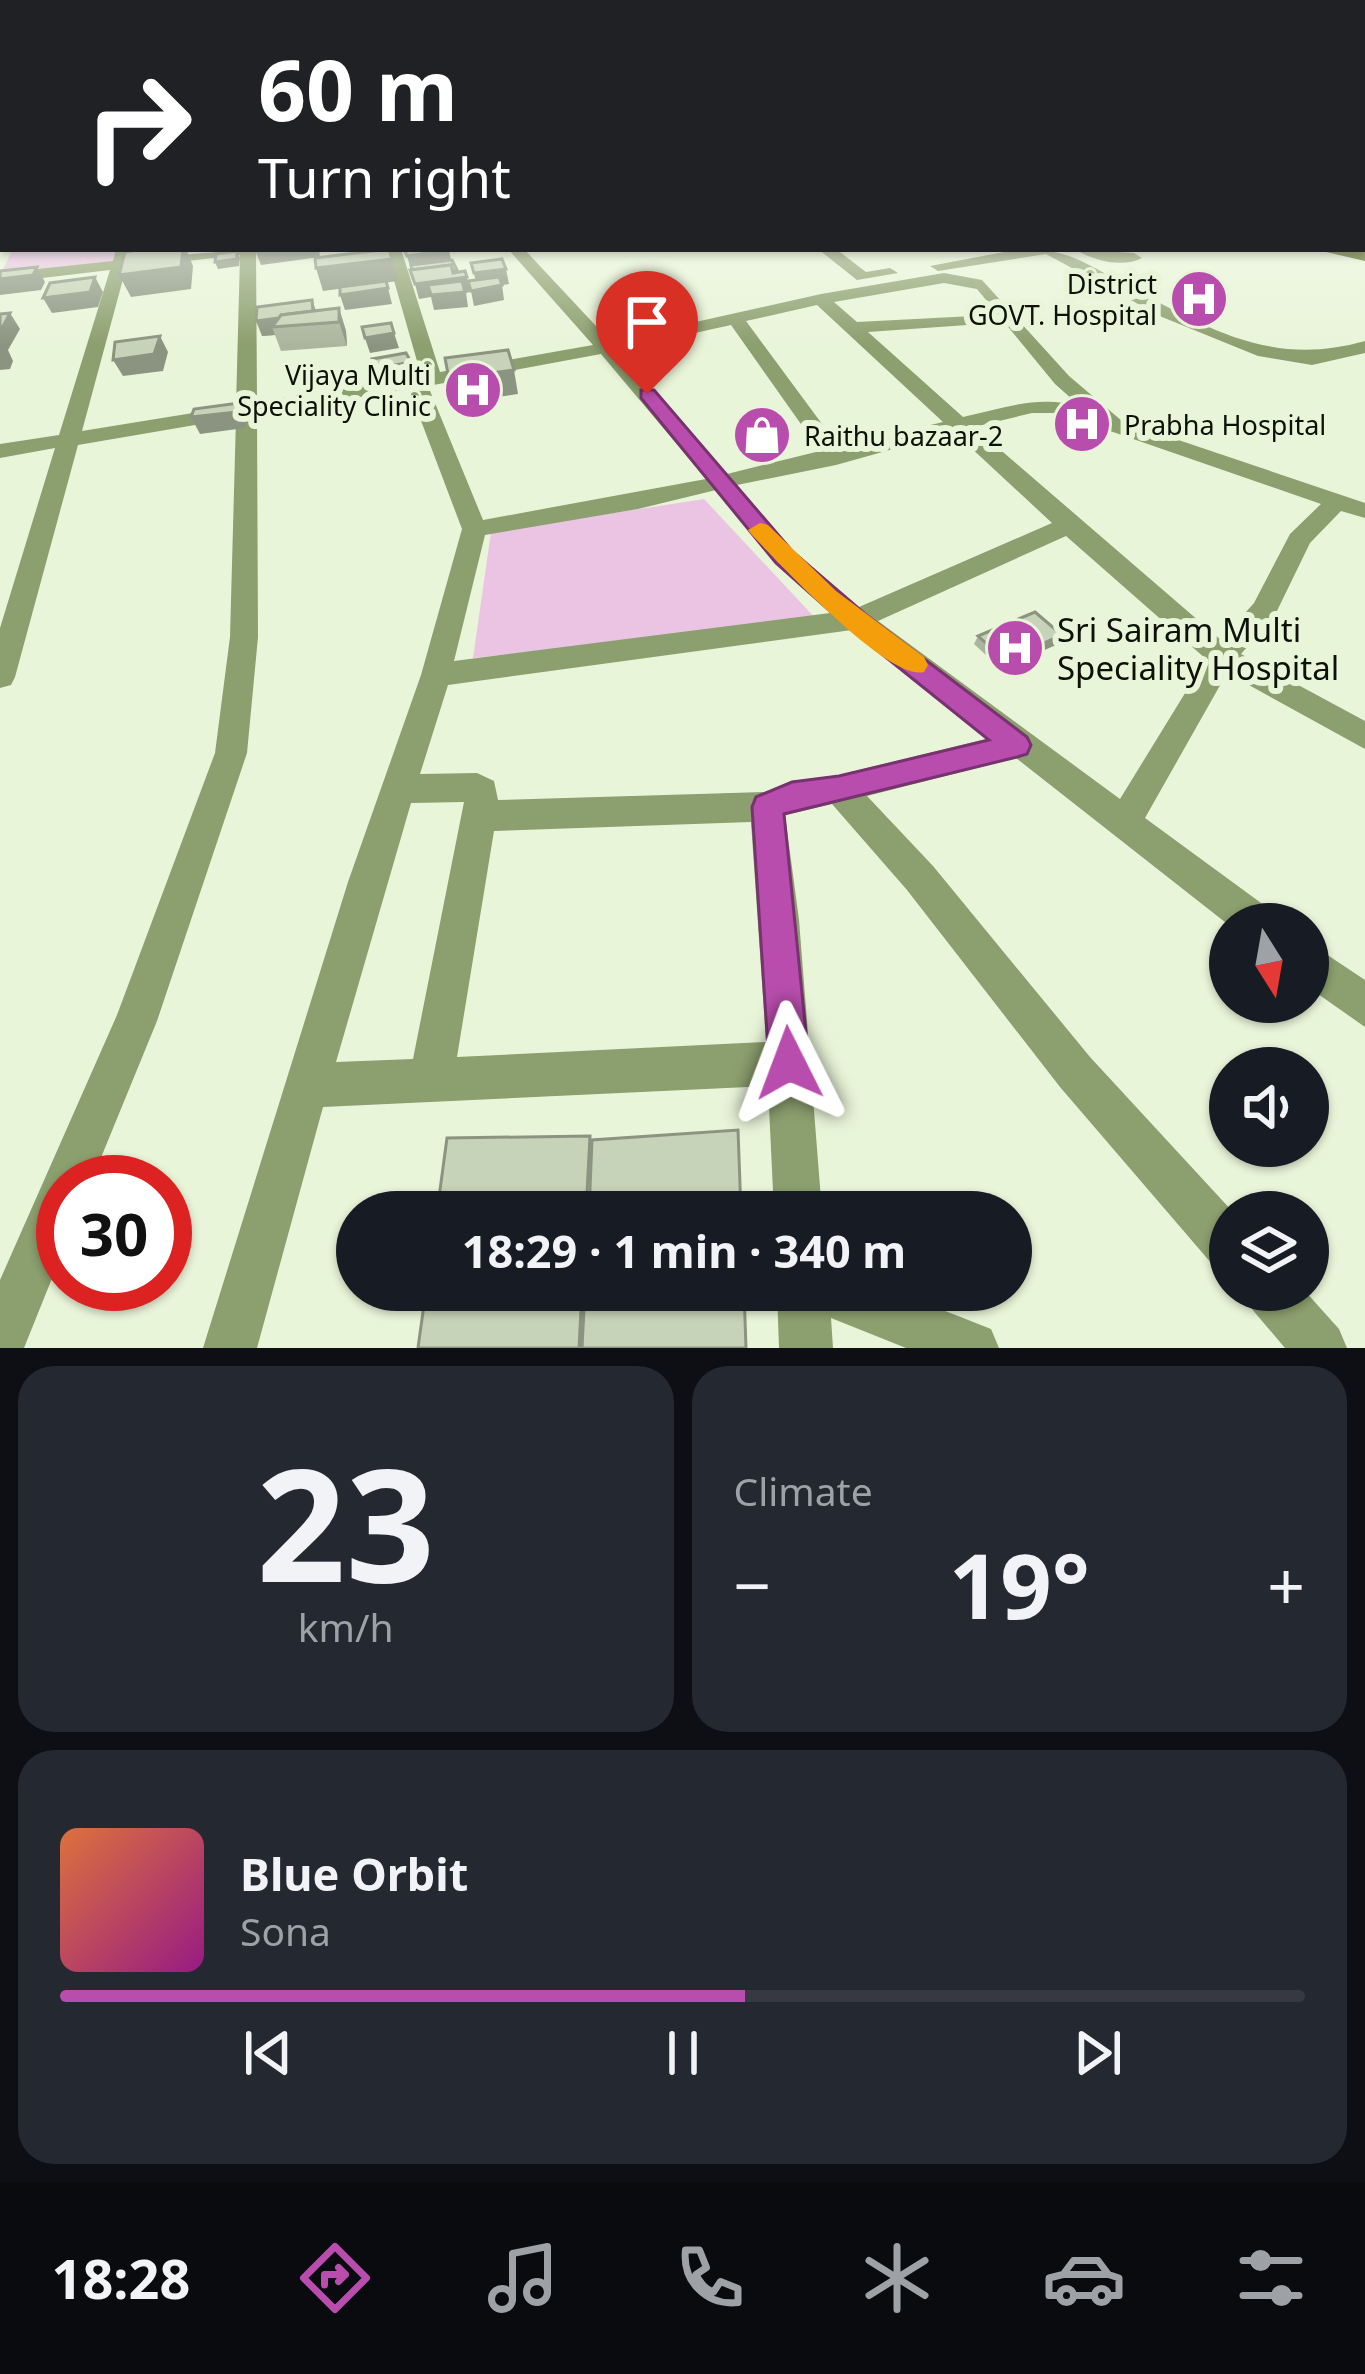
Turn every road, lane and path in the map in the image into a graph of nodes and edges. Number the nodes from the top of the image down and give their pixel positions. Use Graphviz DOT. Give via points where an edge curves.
graph roads {
  1 [pos="171,252"];
  2 [pos="248,252"];
  3 [pos="393,252"];
  4 [pos="830,252"];
  5 [pos="1029,252"];
  6 [pos="1055,252"];
  7 [pos="1091,252"];
  8 [pos="119,254"];
  9 [pos="1146,254"];
  10 [pos="520,255"];
  11 [pos="17,260"];
  12 [pos="0,278"];
  13 [pos="821,299"];
  14 [pos="967,320"];
  15 [pos="737,321"];
  16 [pos="854,328"];
  17 [pos="1365,346"];
  18 [pos="604,348"];
  19 [pos="423,377"];
  20 [pos="248,410"];
  21 [pos="958,422"];
  22 [pos="1115,427"];
  23 [pos="71,438"];
  24 [pos="0,451"];
  25 [pos="836,458"];
  26 [pos="720,484"];
  27 [pos="1336,502"];
  28 [pos="1365,512"];
  29 [pos="1069,525"];
  30 [pos="474,530"];
  31 [pos="856,620"];
  32 [pos="1222,657"];
  33 [pos="436,675"];
  34 [pos="0,676"];
  35 [pos="1365,736"];
  36 [pos="1017,745"];
  37 [pos="398,789"];
  38 [pos="839,789"];
  39 [pos="767,807"];
  40 [pos="479,815"];
  41 [pos="1124,823"];
  42 [pos="1230,903"];
  43 [pos="1329,978"];
  44 [pos="1365,1006"];
  45 [pos="789,1063"];
  46 [pos="431,1080"];
  47 [pos="306,1086"];
  48 [pos="79,1155"];
  49 [pos="797,1191"];
  50 [pos="1209,1222"];
  51 [pos="36,1255"];
  52 [pos="804,1311"];
  53 [pos="879,1311"];
  54 [pos="1287,1311"];
  55 [pos="0,1340"];
  56 [pos="230,1348"];
  57 [pos="806,1348"];
  58 [pos="972,1348"];
  59 [pos="1320,1348"];
  1 -- 8 [label="street"];
  2 -- 20 [label="street"];
  3 -- 19 [label="street"];
  4 -- 5 [label="street" via="863,277"];
  6 -- 17 [label="street" via="1264,351 1321,359"];
  7 -- 9 [label="street"];
  8 -- 11 [label="street"];
  8 -- 12 [label="street"];
  8 -- 23 [label="street"];
  10 -- 18 [label="street"];
  13 -- 15 [label="street"];
  13 -- 16 [label="street"];
  13 -- 22 [label="street" via="944,278 982,285 1062,380"];
  14 -- 16 [label="street"];
  15 -- 18 [label="street"];
  15 -- 25 [label="street"];
  16 -- 21 [label="street"];
  18 -- 19 [label="street"];
  18 -- 26 [label="street"];
  19 -- 20 [label="street"];
  19 -- 30 [label="street"];
  20 -- 23 [label="street"];
  20 -- 48 [label="street" via="244,637 232,753"];
  21 -- 22 [label="street" via="1060,406"];
  21 -- 25 [label="street"];
  21 -- 29 [label="street"];
  22 -- 27 [label="street"];
  23 -- 24 [label="street"];
  23 -- 34 [label="street"];
  25 -- 26 [label="street"];
  26 -- 30 [label="street"];
  26 -- 31 [label="street" via="784,557"];
  27 -- 28 [label="street"];
  27 -- 32 [label="street" via="1299,540 1265,608"];
  29 -- 31 [label="street"];
  29 -- 32 [label="street"];
  30 -- 33 [label="street"];
  31 -- 33 [label="street"];
  31 -- 36 [label="street"];
  32 -- 35 [label="street"];
  32 -- 41 [label="street"];
  33 -- 37 [label="street"];
  36 -- 38 [label="street"];
  36 -- 41 [label="street"];
  37 -- 40 [label="street" via="477,787"];
  37 -- 47 [label="street"];
  38 -- 39 [label="street"];
  38 -- 50 [label="street"];
  39 -- 40 [label="street"];
  39 -- 45 [label="street"];
  40 -- 46 [label="street"];
  41 -- 42 [label="street"];
  43 -- 44 [label="street"];
  45 -- 46 [label="street"];
  45 -- 49 [label="street"];
  46 -- 47 [label="street"];
  47 -- 56 [label="street"];
  51 -- 55 [label="street"];
  52 -- 57 [label="street"];
  53 -- 58 [label="street"];
  54 -- 59 [label="street"];
}
